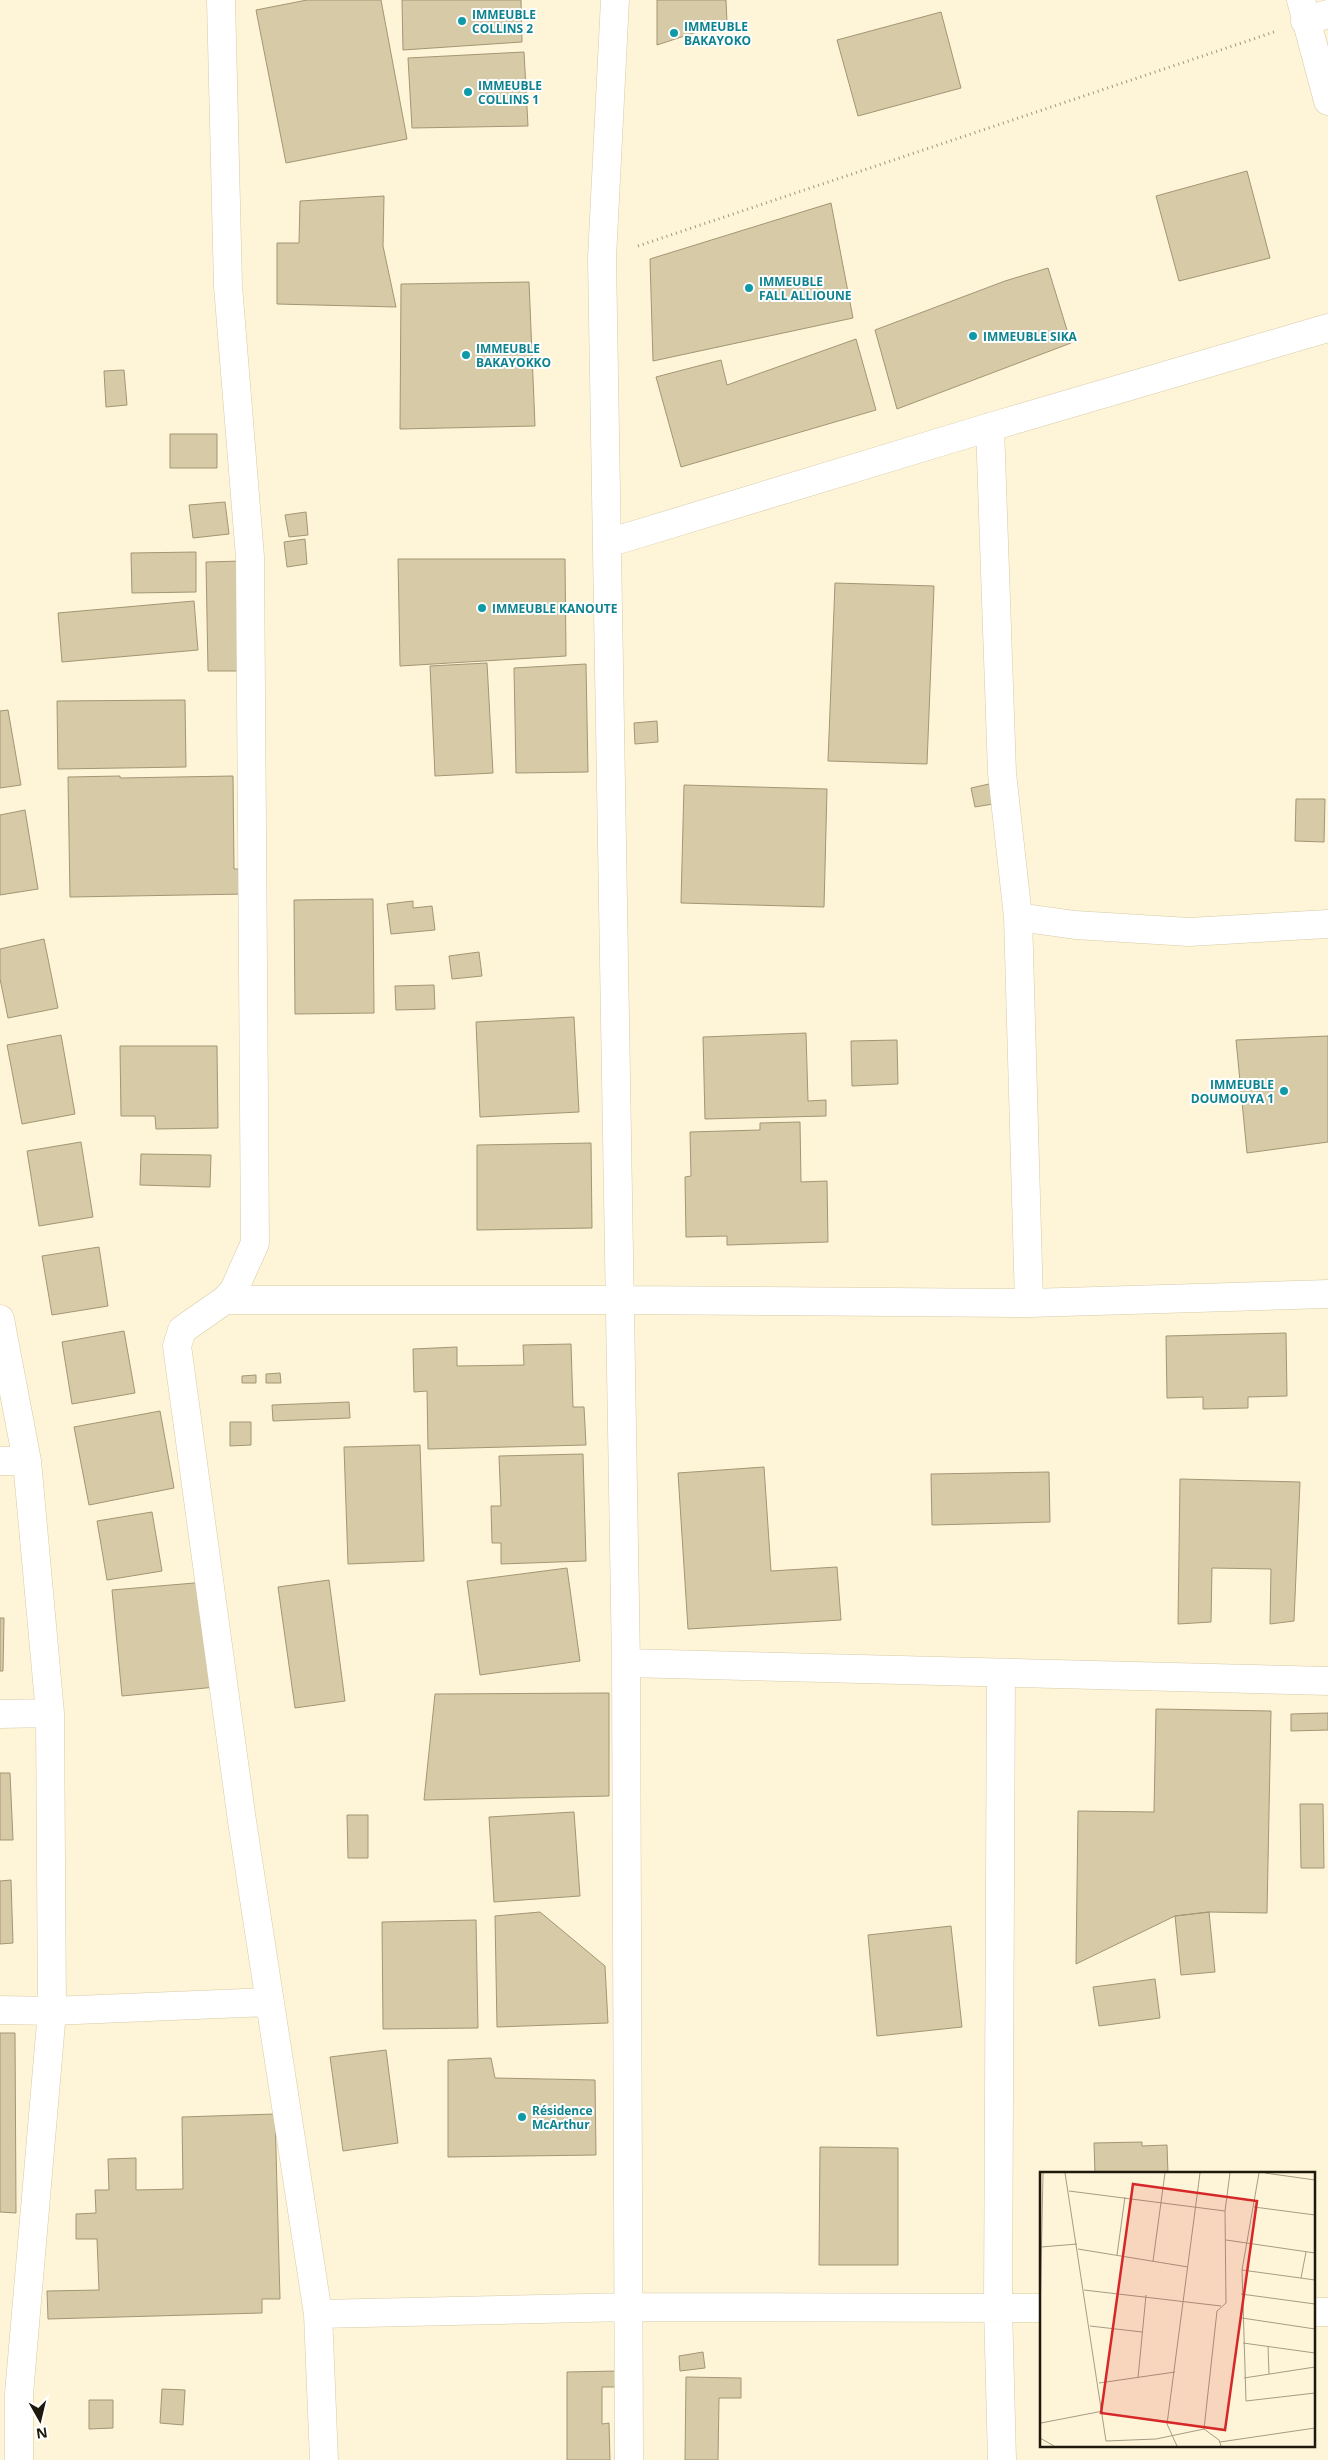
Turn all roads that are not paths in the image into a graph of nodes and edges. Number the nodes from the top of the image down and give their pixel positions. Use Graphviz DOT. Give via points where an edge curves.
graph roads {
  1 [pos="221,0"];
  2 [pos="615,0"];
  3 [pos="1311,11"];
  4 [pos="1328,100"];
  5 [pos="1328,328"];
  6 [pos="990,427"];
  7 [pos="608,543"];
  8 [pos="1018,917"];
  9 [pos="1328,924"];
  10 [pos="1328,1294"];
  11 [pos="225,1300"];
  12 [pos="620,1300"];
  13 [pos="1029,1304"];
  14 [pos="0,1319"];
  15 [pos="0,1461"];
  16 [pos="27,1461"];
  17 [pos="626,1663"];
  18 [pos="1001,1673"];
  19 [pos="1328,1681"];
  20 [pos="50,1713"];
  21 [pos="0,1714"];
  22 [pos="270,2002"];
  23 [pos="0,2010"];
  24 [pos="52,2011"];
  25 [pos="628,2307"];
  26 [pos="998,2307"];
  27 [pos="1040,2308"];
  28 [pos="318,2314"];
  29 [pos="9,2394"];
  30 [pos="19,2460"];
  31 [pos="324,2460"];
  32 [pos="629,2460"];
  33 [pos="1002,2460"];
  1 -- 11 [label="street" via="228,286 250,557 255,1233 255,1243 241,1278"];
  2 -- 7 [label="street" via="602,258"];
  3 -- 4 [label="street"];
  5 -- 6 [label="street"];
  6 -- 7 [label="street"];
  6 -- 8 [label="street" via="1002,773"];
  7 -- 12 [label="street"];
  8 -- 9 [label="street" via="1076,925 1189,932"];
  8 -- 13 [label="street"];
  10 -- 13 [label="street"];
  11 -- 12 [label="street"];
  11 -- 22 [label="street" via="182,1330 177,1346"];
  12 -- 13 [label="street"];
  12 -- 17 [label="street"];
  14 -- 16 [label="street"];
  15 -- 16 [label="street"];
  16 -- 20 [label="street"];
  17 -- 18 [label="street"];
  17 -- 25 [label="street"];
  18 -- 19 [label="street"];
  18 -- 26 [label="street"];
  20 -- 21 [label="street"];
  20 -- 24 [label="street"];
  22 -- 24 [label="street"];
  22 -- 28 [label="street"];
  23 -- 24 [label="street"];
  24 -- 29 [label="street"];
  25 -- 26 [label="street"];
  25 -- 28 [label="street"];
  25 -- 32 [label="street"];
  26 -- 27 [label="street"];
  26 -- 33 [label="street"];
  28 -- 31 [label="street"];
  29 -- 30 [label="street"];
}
